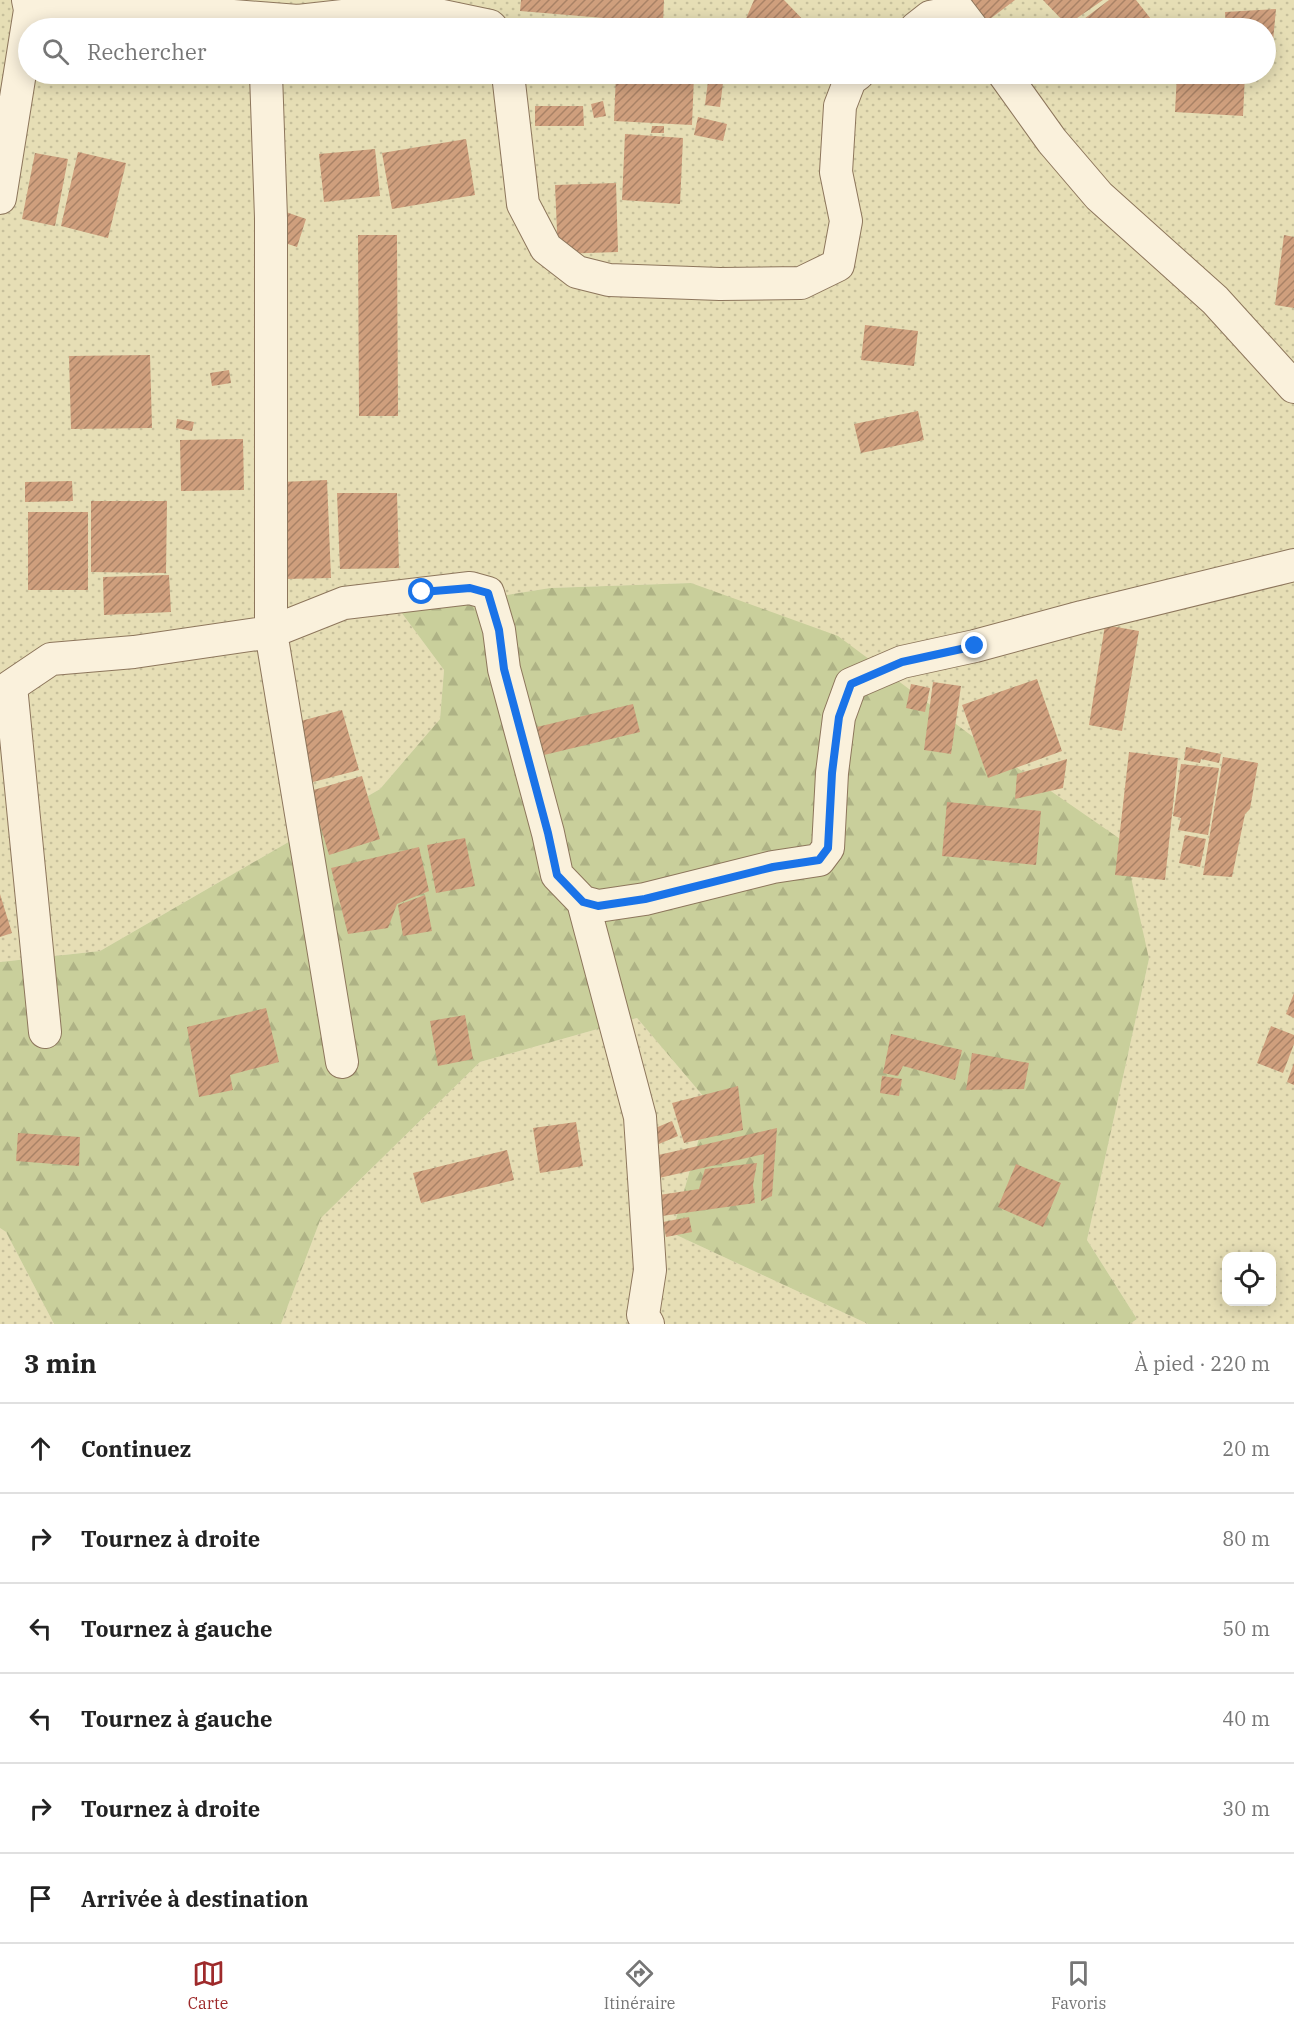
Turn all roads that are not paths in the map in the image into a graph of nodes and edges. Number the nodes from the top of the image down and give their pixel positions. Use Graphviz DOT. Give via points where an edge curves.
graph roads {
  1 [pos="29,5"];
  2 [pos="921,15"];
  3 [pos="199,18"];
  4 [pos="324,18"];
  5 [pos="452,18"];
  6 [pos="964,18"];
  7 [pos="18,78"];
  8 [pos="266,84"];
  9 [pos="509,84"];
  10 [pos="848,84"];
  11 [pos="1011,84"];
  12 [pos="0,198"];
  13 [pos="1294,387"];
  14 [pos="1294,565"];
  15 [pos="271,632"];
  16 [pos="583,902"];
  17 [pos="45,1032"];
  18 [pos="342,1062"];
  19 [pos="648,1324"];
  1 -- 3 [label="street"];
  2 -- 6 [label="street" via="959,11"];
  4 -- 5 [label="street"];
  7 -- 12 [label="street"];
  8 -- 15 [label="street" via="271,218"];
  9 -- 10 [label="street" via="523,204 546,248 577,272 609,280 720,284 801,283 838,265 846,221 836,171 840,106"];
  11 -- 13 [label="street" via="1052,141 1099,196 1215,300"];
  14 -- 16 [label="street" via="902,662 851,684 839,717 828,848 819,860 773,867 645,899 598,906"];
  15 -- 16 [label="street" via="344,603 470,588 488,593 557,875"];
  15 -- 17 [label="street" via="134,652 51,659 11,686"];
  15 -- 18 [label="street"];
  16 -- 19 [label="street" via="640,1117 650,1270 643,1315"];
}
